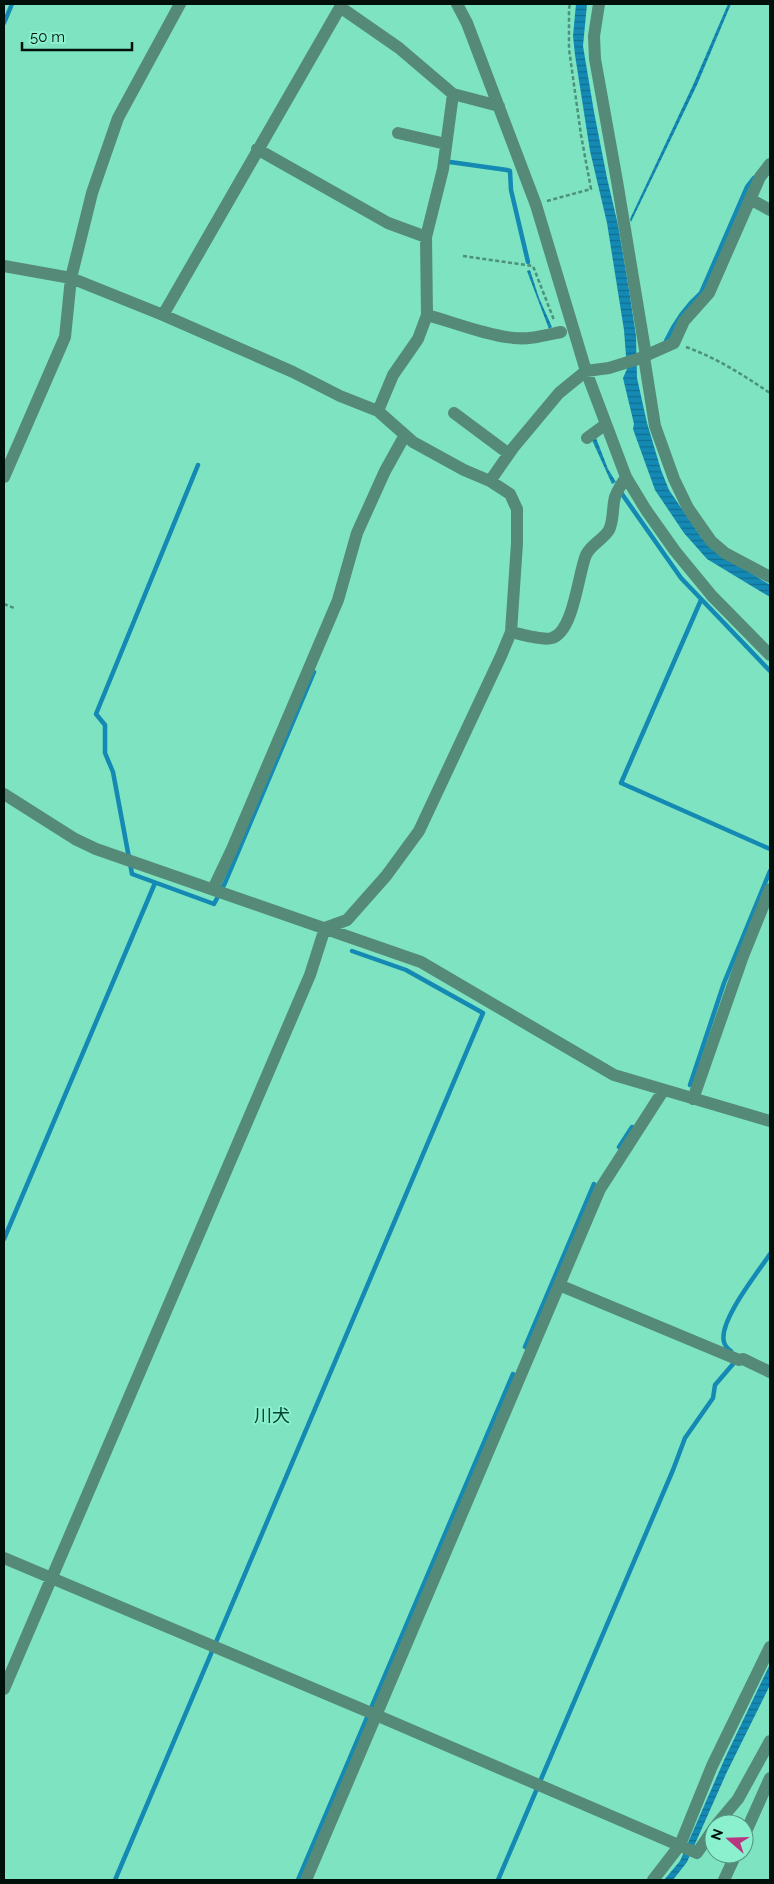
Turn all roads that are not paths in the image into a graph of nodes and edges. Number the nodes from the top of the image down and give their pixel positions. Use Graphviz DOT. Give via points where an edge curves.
graph roads {
  1 [pos="180,4"];
  2 [pos="457,4"];
  3 [pos="599,4"];
  4 [pos="341,5"];
  5 [pos="453,94"];
  6 [pos="499,106"];
  7 [pos="398,133"];
  8 [pos="446,144"];
  9 [pos="257,149"];
  10 [pos="770,164"];
  11 [pos="750,198"];
  12 [pos="770,210"];
  13 [pos="426,237"];
  14 [pos="4,266"];
  15 [pos="71,278"];
  16 [pos="163,315"];
  17 [pos="427,315"];
  18 [pos="561,332"];
  19 [pos="643,357"];
  20 [pos="586,371"];
  21 [pos="378,412"];
  22 [pos="454,413"];
  23 [pos="606,424"];
  24 [pos="405,435"];
  25 [pos="587,438"];
  26 [pos="509,454"];
  27 [pos="626,477"];
  28 [pos="4,478"];
  29 [pos="490,481"];
  30 [pos="770,578"];
  31 [pos="511,632"];
  32 [pos="770,655"];
  33 [pos="4,794"];
  34 [pos="213,889"];
  35 [pos="770,889"];
  36 [pos="326,928"];
  37 [pos="663,1091"];
  38 [pos="693,1099"];
  39 [pos="770,1121"];
  40 [pos="559,1285"];
  41 [pos="770,1372"];
  42 [pos="4,1558"];
  43 [pos="51,1579"];
  44 [pos="770,1647"];
  45 [pos="4,1689"];
  46 [pos="376,1715"];
  47 [pos="770,1741"];
  48 [pos="770,1778"];
  49 [pos="726,1814"];
  50 [pos="754,1814"];
  51 [pos="704,1843"];
  52 [pos="680,1846"];
  53 [pos="731,1864"];
  54 [pos="306,1880"];
  55 [pos="653,1880"];
  56 [pos="724,1880"];
  1 -- 15 [label="street" via="118,118 92,193"];
  2 -- 6 [label="street"];
  3 -- 19 [label="street" via="594,36 595,59"];
  4 -- 5 [label="street"];
  4 -- 9 [label="street"];
  5 -- 6 [label="street"];
  5 -- 8 [label="street"];
  6 -- 20 [label="street" via="536,205"];
  7 -- 8 [label="street"];
  8 -- 13 [label="street"];
  9 -- 13 [label="street" via="388,223"];
  9 -- 16 [label="street"];
  10 -- 11 [label="street"];
  11 -- 12 [label="street"];
  11 -- 19 [label="street" via="709,293 684,321 674,343"];
  13 -- 17 [label="street"];
  14 -- 15 [label="street"];
  15 -- 16 [label="street"];
  15 -- 28 [label="street" via="65,337"];
  16 -- 21 [label="street"];
  17 -- 18 [label="street" via="516,339"];
  17 -- 21 [label="street" via="418,339 393,375"];
  19 -- 20 [label="street"];
  19 -- 30 [label="street" via="655,426 688,508 711,541 725,553"];
  20 -- 23 [label="street"];
  20 -- 26 [label="street" via="559,393"];
  21 -- 24 [label="street"];
  22 -- 26 [label="street"];
  23 -- 25 [label="street"];
  23 -- 27 [label="street"];
  24 -- 29 [label="street" via="464,470"];
  24 -- 34 [label="street" via="357,533 338,600"];
  26 -- 29 [label="street"];
  27 -- 31 [label="street" via="615,498 608,531 585,556 577,593 560,633 551,639"];
  27 -- 32 [label="street" via="675,551 712,596"];
  29 -- 31 [label="street" via="510,494 518,509"];
  31 -- 36 [label="street" via="419,831 386,876 347,920"];
  33 -- 34 [label="street" via="96,849"];
  34 -- 36 [label="street"];
  35 -- 38 [label="street"];
  36 -- 37 [label="street" via="421,962 614,1075"];
  36 -- 43 [label="street" via="310,975"];
  37 -- 38 [label="street"];
  37 -- 40 [label="street" via="600,1189"];
  38 -- 39 [label="street"];
  40 -- 41 [label="street"];
  40 -- 46 [label="street"];
  42 -- 43 [label="street"];
  43 -- 45 [label="street"];
  43 -- 46 [label="street"];
  44 -- 52 [label="street" via="712,1766"];
  46 -- 52 [label="street"];
  46 -- 54 [label="street"];
  47 -- 49 [label="street" via="738,1800"];
  48 -- 50 [label="street"];
  51 -- 52 [label="street" via="697,1853"];
  52 -- 55 [label="street"];
  53 -- 56 [label="street"];
}
